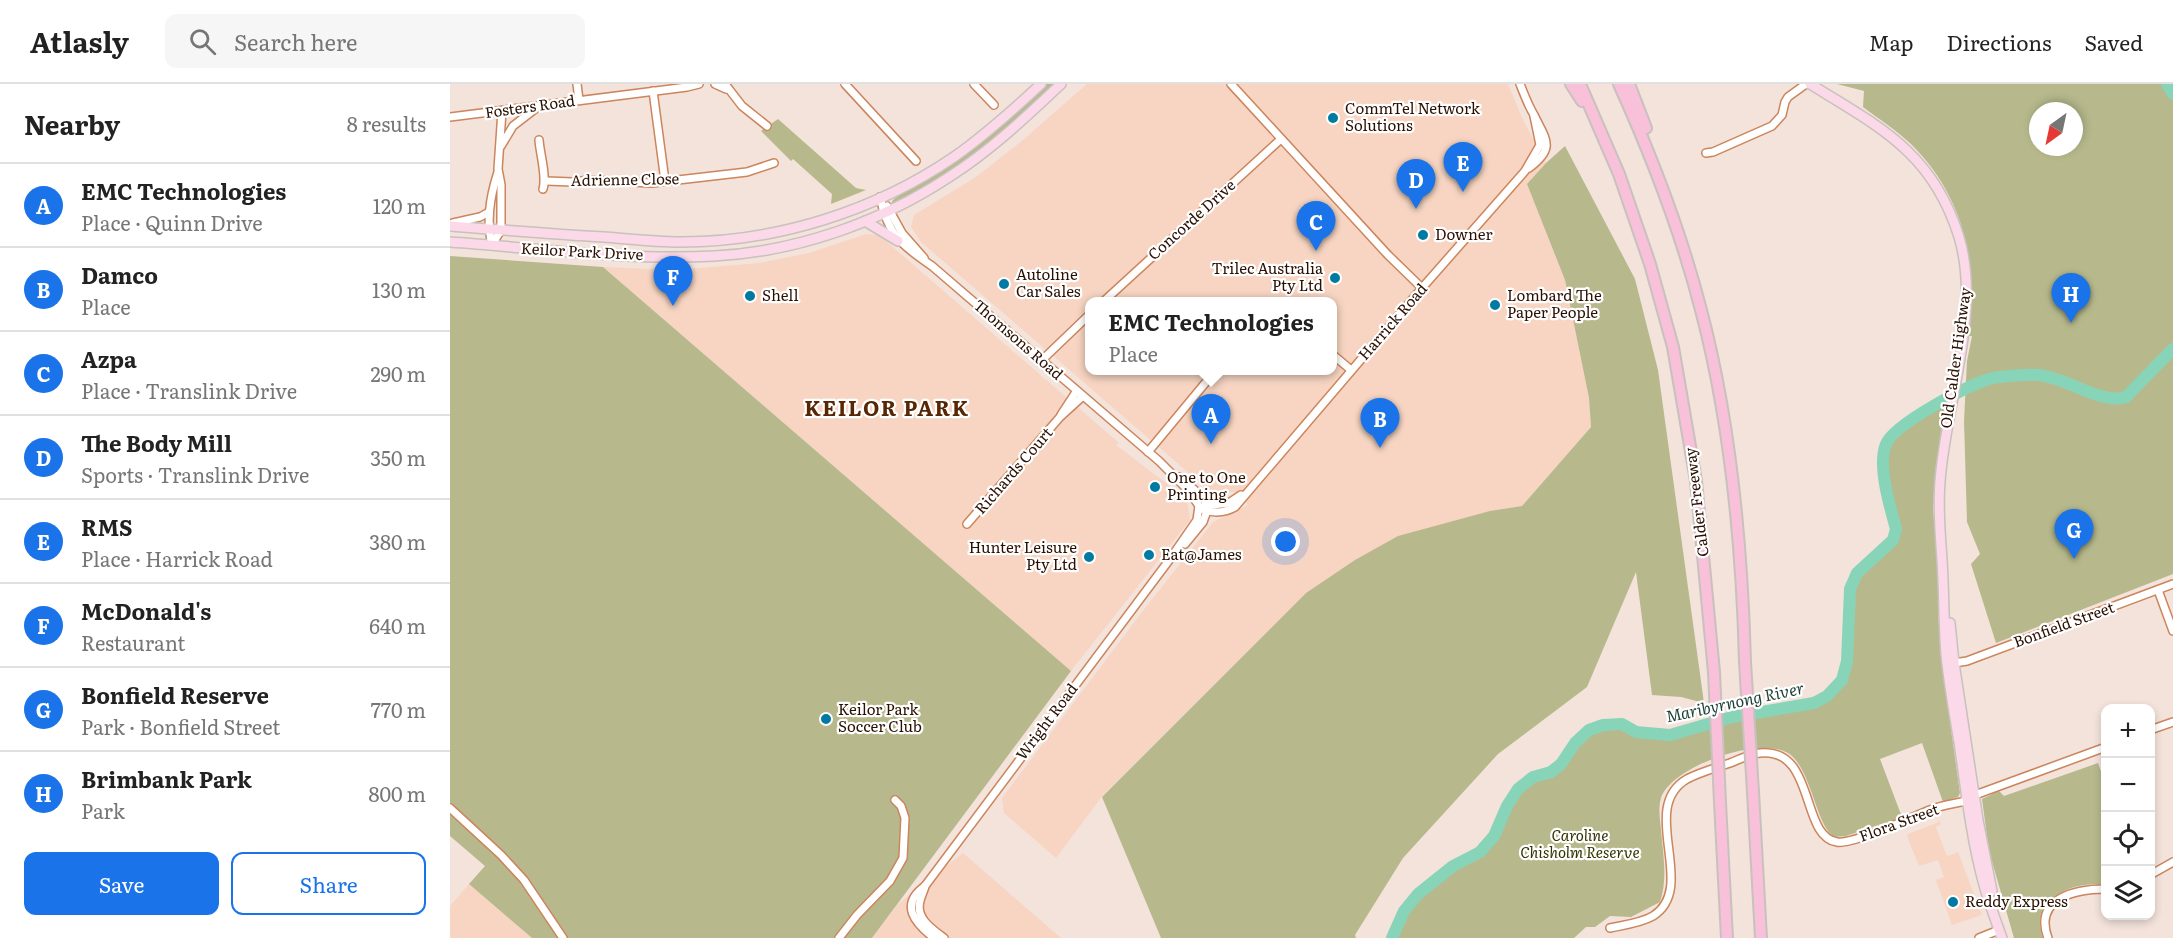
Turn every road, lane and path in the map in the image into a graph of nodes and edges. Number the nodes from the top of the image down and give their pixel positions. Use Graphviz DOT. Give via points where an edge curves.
graph roads {
  1 [pos="577,84"];
  2 [pos="699,84"];
  3 [pos="715,84"];
  4 [pos="845,84"];
  5 [pos="974,84"];
  6 [pos="1041,84"];
  7 [pos="1061,84"];
  8 [pos="1231,84"];
  9 [pos="1520,84"];
  10 [pos="1572,84"];
  11 [pos="1580,84"];
  12 [pos="1619,84"];
  13 [pos="1629,84"];
  14 [pos="1808,84"];
  15 [pos="684,86"];
  16 [pos="727,87"];
  17 [pos="653,91"];
  18 [pos="579,100"];
  19 [pos="994,105"];
  20 [pos="540,106"];
  21 [pos="502,111"];
  22 [pos="450,116"];
  23 [pos="767,126"];
  24 [pos="1281,139"];
  25 [pos="539,140"];
  26 [pos="500,148"];
  27 [pos="1610,150"];
  28 [pos="1706,153"];
  29 [pos="916,161"];
  30 [pos="774,163"];
  31 [pos="498,169"];
  32 [pos="546,181"];
  33 [pos="665,181"];
  34 [pos="543,189"];
  35 [pos="880,197"];
  36 [pos="489,212"];
  37 [pos="887,212"];
  38 [pos="865,220"];
  39 [pos="450,225"];
  40 [pos="488,229"];
  41 [pos="501,230"];
  42 [pos="715,240"];
  43 [pos="898,241"];
  44 [pos="450,242"];
  45 [pos="492,246"];
  46 [pos="716,256"];
  47 [pos="932,266"];
  48 [pos="1422,288"];
  49 [pos="1108,297"];
  50 [pos="1701,311"];
  51 [pos="1085,318"];
  52 [pos="1337,358"];
  53 [pos="1041,361"];
  54 [pos="1351,370"];
  55 [pos="1212,375"];
  56 [pos="1079,394"];
  57 [pos="1148,452"];
  58 [pos="1159,461"];
  59 [pos="1199,508"];
  60 [pos="1207,508"];
  61 [pos="967,524"];
  62 [pos="1170,559"];
  63 [pos="2173,584"];
  64 [pos="2158,590"];
  65 [pos="2173,631"];
  66 [pos="1950,664"];
  67 [pos="2173,722"];
  68 [pos="2155,729"];
  69 [pos="2101,749"];
  70 [pos="1971,798"];
  71 [pos="895,800"];
  72 [pos="450,808"];
  73 [pos="2173,862"];
  74 [pos="2155,873"];
  75 [pos="925,886"];
  76 [pos="2101,890"];
  77 [pos="1610,928"];
  78 [pos="2001,934"];
  79 [pos="563,938"];
  80 [pos="839,938"];
  81 [pos="933,938"];
  82 [pos="944,938"];
  83 [pos="1727,938"];
  84 [pos="1761,938"];
  85 [pos="1979,938"];
  86 [pos="2048,938"];
  1 -- 18 [label="street"];
  2 -- 15 [label="street, Fosters Road"];
  3 -- 16 [label="street"];
  4 -- 29 [label="street"];
  5 -- 19 [label="street"];
  6 -- 35 [label="main road, Keilor Park Drive" via="958,153 922,177"];
  7 -- 37 [label="main road, Keilor Park Drive" via="975,160"];
  8 -- 24 [label="street"];
  9 -- 48 [label="street, Harrick Road" via="1534,116 1540,145 1525,171"];
  10 -- 27 [label="highway"];
  11 -- 27 [label="highway, Calder Freeway"];
  12 -- 50 [label="highway" via="1668,204"];
  13 -- 50 [label="highway" via="1676,213"];
  14 -- 28 [label="street, Old Calder Highway" via="1788,97 1772,126"];
  14 -- 66 [label="main road, Old Calder Highway" via="1897,140 1940,193 1959,238 1965,264 1966,303 1939,483"];
  15 -- 17 [label="street, Fosters Road"];
  16 -- 23 [label="street" via="742,106"];
  17 -- 18 [label="street, Fosters Road"];
  17 -- 33 [label="street"];
  18 -- 20 [label="street, Fosters Road"];
  20 -- 21 [label="street, Fosters Road"];
  20 -- 26 [label="street" via="519,121"];
  21 -- 22 [label="street, Fosters Road"];
  21 -- 26 [label="street"];
  24 -- 48 [label="street"];
  24 -- 49 [label="street, Concorde Drive"];
  25 -- 32 [label="street"];
  26 -- 31 [label="street"];
  27 -- 83 [label="highway, Calder Freeway, bridge" via="1660,299 1680,384 1696,481 1714,672"];
  30 -- 33 [label="street, Adrienne Close" via="747,172"];
  31 -- 36 [label="street"];
  31 -- 41 [label="street"];
  32 -- 33 [label="street, Adrienne Close"];
  32 -- 34 [label="street"];
  35 -- 37 [label="street, Thomsons Road"];
  35 -- 42 [label="main road, Keilor Park Drive" via="816,222"];
  36 -- 39 [label="street"];
  36 -- 40 [label="street"];
  37 -- 38 [label="main road, Keilor Park Drive"];
  37 -- 43 [label="street, Thomsons Road" via="887,224"];
  37 -- 47 [label="street, Thomsons Road"];
  38 -- 43 [label="main road"];
  38 -- 46 [label="main road, Keilor Park Drive" via="789,244"];
  39 -- 40 [label="main road, Keilor Park Drive"];
  40 -- 41 [label="main road, Keilor Park Drive"];
  40 -- 45 [label="street"];
  41 -- 42 [label="main road, Keilor Park Drive" via="653,241"];
  41 -- 45 [label="street"];
  42 -- 46 [label="main road"];
  43 -- 47 [label="street, Thomsons Road"];
  44 -- 45 [label="main road, Keilor Park Drive"];
  45 -- 46 [label="main road, Keilor Park Drive"];
  47 -- 53 [label="street, Thomsons Road"];
  48 -- 54 [label="street, Harrick Road"];
  50 -- 84 [label="highway, bridge" via="1720,401 1734,500 1744,610"];
  51 -- 53 [label="street"];
  52 -- 54 [label="street"];
  53 -- 56 [label="street, Thomsons Road"];
  54 -- 60 [label="street, Harrick Road" via="1235,507 1224,511"];
  55 -- 57 [label="street"];
  56 -- 57 [label="street, Thomsons Road"];
  56 -- 61 [label="street, Richards Court"];
  57 -- 58 [label="street, Thomsons Road"];
  58 -- 59 [label="street, Thomsons Road" via="1194,496"];
  58 -- 60 [label="street, Thomsons Road" via="1198,492"];
  59 -- 60 [label="street"];
  59 -- 62 [label="street, Wright Road" via="1194,525"];
  60 -- 62 [label="street, Wright Road" via="1198,530"];
  62 -- 75 [label="street, Wright Road"];
  63 -- 64 [label="street, Bonfield Street"];
  64 -- 65 [label="street"];
  64 -- 66 [label="street, Bonfield Street"];
  66 -- 70 [label="main road, Old Calder Highway"];
  67 -- 68 [label="street"];
  69 -- 70 [label="street, Flora Street"];
  70 -- 77 [label="street, Flora Street" via="1853,840 1835,842 1820,830 1793,766 1771,753 1748,756 1688,778 1676,788 1666,809 1671,880 1667,900 1652,916"];
  70 -- 78 [label="main road, Old Calder Highway"];
  71 -- 80 [label="street" via="905,818 903,858 890,880"];
  72 -- 79 [label="street" via="524,880"];
  73 -- 74 [label="street"];
  75 -- 81 [label="street, Wright Road" via="914,898 912,912 917,924"];
  75 -- 82 [label="street, Wright Road" via="919,903 921,915"];
  76 -- 86 [label="street" via="2084,890 2053,903 2046,913 2044,927"];
  78 -- 85 [label="street"];
}
